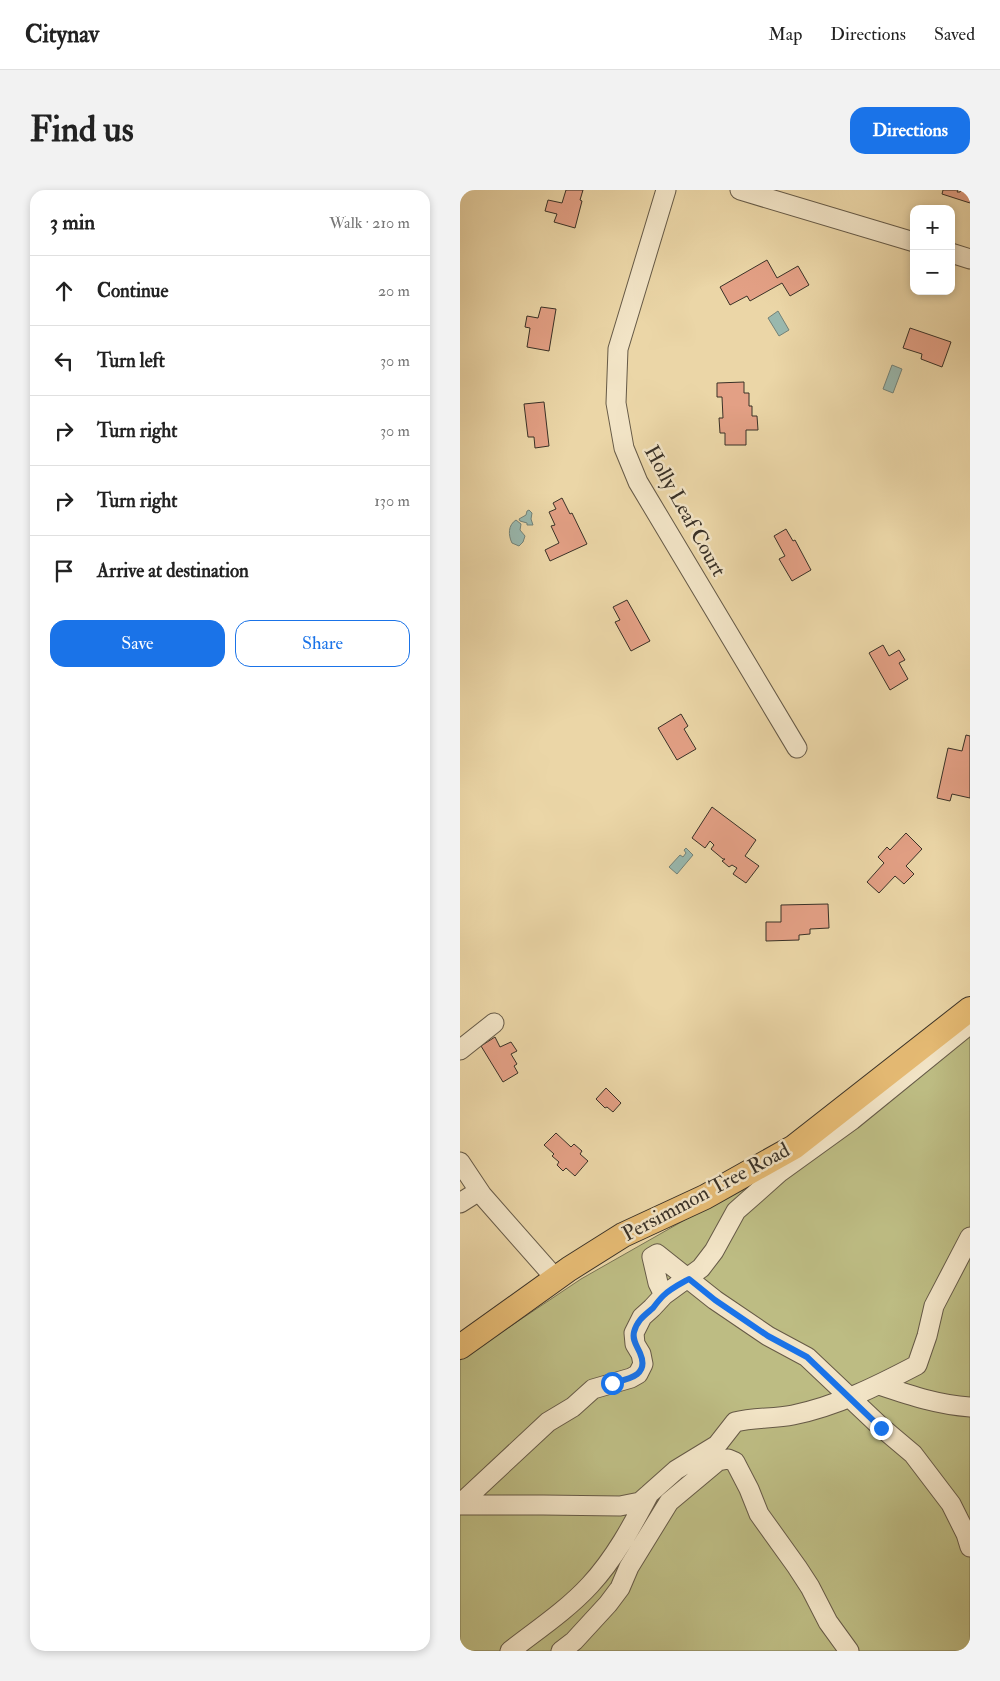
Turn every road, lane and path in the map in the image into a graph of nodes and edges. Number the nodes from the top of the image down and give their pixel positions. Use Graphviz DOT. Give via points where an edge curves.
graph roads {
  1 [pos="666,190"];
  2 [pos="740,190"];
  3 [pos="910,241"];
  4 [pos="955,254"];
  5 [pos="970,259"];
  6 [pos="797,748"];
  7 [pos="970,1009"];
  8 [pos="494,1023"];
  9 [pos="970,1024"];
  10 [pos="460,1050"];
  11 [pos="460,1162"];
  12 [pos="479,1191"];
  13 [pos="460,1203"];
  14 [pos="970,1237"];
  15 [pos="556,1279"];
  16 [pos="689,1279"];
  17 [pos="664,1295"];
  18 [pos="460,1347"];
  19 [pos="879,1385"];
  20 [pos="850,1398"];
  21 [pos="970,1407"];
  22 [pos="649,1494"];
  23 [pos="460,1505"];
  24 [pos="970,1547"];
  25 [pos="510,1651"];
  26 [pos="561,1651"];
  27 [pos="849,1651"];
  1 -- 6 [label="street, Holly Leaf Court" via="618,349 616,403 624,448 638,482"];
  2 -- 3 [label="street"];
  4 -- 5 [label="street"];
  7 -- 15 [label="main road, Persimmon Tree Road" via="794,1147 705,1197 623,1235"];
  8 -- 10 [label="street"];
  9 -- 16 [label="street" via="852,1120 780,1172 736,1211 714,1251"];
  11 -- 12 [label="street"];
  12 -- 13 [label="street"];
  12 -- 15 [label="street"];
  14 -- 19 [label="street" via="934,1306 916,1364"];
  15 -- 18 [label="main road, Persimmon Tree Road"];
  16 -- 17 [label="street"];
  16 -- 17 [label="street" via="657,1254 652,1257"];
  16 -- 20 [label="street" via="768,1336 807,1357"];
  17 -- 23 [label="street" via="642,1317 634,1333 643,1364 638,1374 593,1388 573,1407 548,1422"];
  19 -- 20 [label="street"];
  19 -- 21 [label="street" via="949,1406"];
  20 -- 22 [label="street" via="793,1415 735,1422 717,1445 676,1470"];
  20 -- 24 [label="street" via="913,1454 951,1504"];
  22 -- 23 [label="street" via="640,1502 620,1506"];
  22 -- 25 [label="street" via="615,1553 590,1585"];
  26 -- 27 [label="street" via="574,1641 620,1588 629,1567 669,1502 718,1461 728,1459 735,1462 759,1514 797,1567 828,1622"];
}
